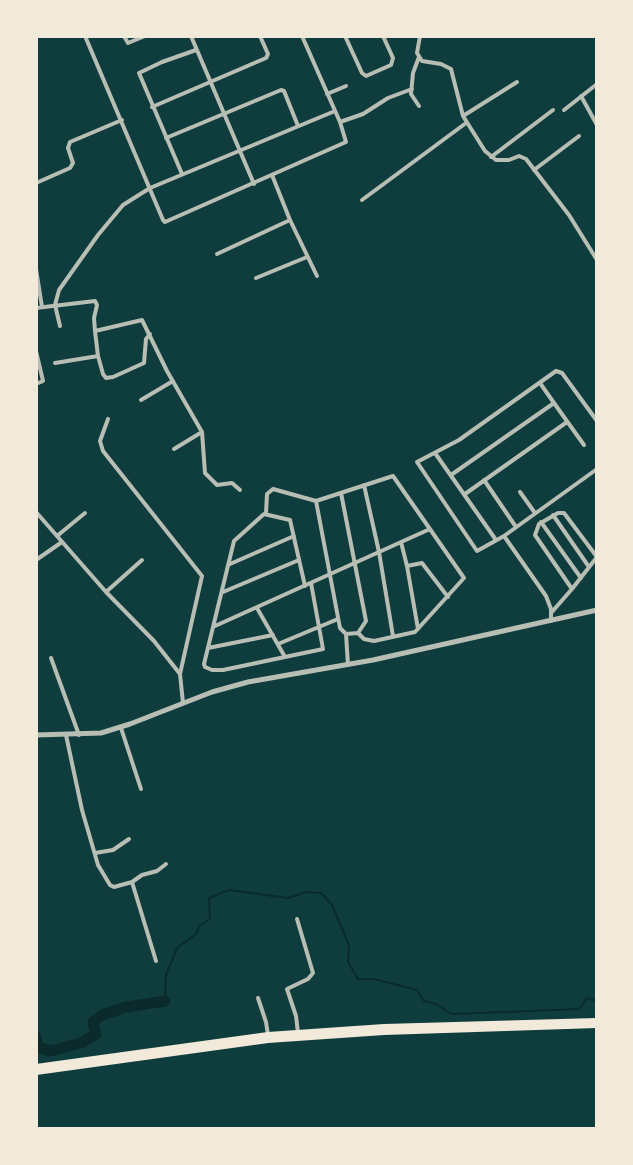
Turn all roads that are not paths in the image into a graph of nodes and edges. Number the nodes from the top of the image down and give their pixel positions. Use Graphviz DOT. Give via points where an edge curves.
graph roads {
  1 [pos="85,36"];
  2 [pos="124,36"];
  3 [pos="145,36"];
  4 [pos="190,36"];
  5 [pos="260,36"];
  6 [pos="302,36"];
  7 [pos="345,36"];
  8 [pos="383,36"];
  9 [pos="420,36"];
  10 [pos="196,50"];
  11 [pos="419,57"];
  12 [pos="210,81"];
  13 [pos="517,82"];
  14 [pos="597,84"];
  15 [pos="346,86"];
  16 [pos="412,89"];
  17 [pos="327,94"];
  18 [pos="581,96"];
  19 [pos="152,106"];
  20 [pos="420,106"];
  21 [pos="553,110"];
  22 [pos="564,110"];
  23 [pos="334,111"];
  24 [pos="224,112"];
  25 [pos="463,116"];
  26 [pos="122,120"];
  27 [pos="340,122"];
  28 [pos="466,123"];
  29 [pos="597,125"];
  30 [pos="298,126"];
  31 [pos="580,136"];
  32 [pos="166,138"];
  33 [pos="240,150"];
  34 [pos="491,157"];
  35 [pos="534,170"];
  36 [pos="182,174"];
  37 [pos="272,175"];
  38 [pos="36,183"];
  39 [pos="254,184"];
  40 [pos="150,188"];
  41 [pos="362,200"];
  42 [pos="290,220"];
  43 [pos="217,254"];
  44 [pos="307,257"];
  45 [pos="597,260"];
  46 [pos="36,269"];
  47 [pos="316,276"];
  48 [pos="256,278"];
  49 [pos="55,305"];
  50 [pos="42,307"];
  51 [pos="36,308"];
  52 [pos="60,326"];
  53 [pos="95,331"];
  54 [pos="150,334"];
  55 [pos="36,351"];
  56 [pos="98,356"];
  57 [pos="55,362"];
  58 [pos="173,381"];
  59 [pos="540,383"];
  60 [pos="36,384"];
  61 [pos="141,400"];
  62 [pos="554,403"];
  63 [pos="108,419"];
  64 [pos="597,420"];
  65 [pos="567,422"];
  66 [pos="202,432"];
  67 [pos="584,445"];
  68 [pos="174,449"];
  69 [pos="435,453"];
  70 [pos="597,469"];
  71 [pos="451,476"];
  72 [pos="484,480"];
  73 [pos="364,485"];
  74 [pos="240,490"];
  75 [pos="520,492"];
  76 [pos="341,494"];
  77 [pos="465,494"];
  78 [pos="316,501"];
  79 [pos="36,512"];
  80 [pos="85,513"];
  81 [pos="266,513"];
  82 [pos="535,513"];
  83 [pos="553,515"];
  84 [pos="541,522"];
  85 [pos="516,527"];
  86 [pos="430,529"];
  87 [pos="57,536"];
  88 [pos="294,536"];
  89 [pos="504,536"];
  90 [pos="496,540"];
  91 [pos="62,542"];
  92 [pos="401,542"];
  93 [pos="379,552"];
  94 [pos="36,560"];
  95 [pos="142,560"];
  96 [pos="299,560"];
  97 [pos="230,564"];
  98 [pos="356,564"];
  99 [pos="407,566"];
  100 [pos="589,567"];
  101 [pos="330,574"];
  102 [pos="581,578"];
  103 [pos="311,583"];
  104 [pos="305,586"];
  105 [pos="572,589"];
  106 [pos="106,592"];
  107 [pos="223,592"];
  108 [pos="448,597"];
  109 [pos="257,608"];
  110 [pos="597,610"];
  111 [pos="551,613"];
  112 [pos="338,619"];
  113 [pos="551,621"];
  114 [pos="215,626"];
  115 [pos="320,626"];
  116 [pos="418,629"];
  117 [pos="358,633"];
  118 [pos="346,634"];
  119 [pos="272,635"];
  120 [pos="393,636"];
  121 [pos="278,644"];
  122 [pos="208,648"];
  123 [pos="285,657"];
  124 [pos="51,658"];
  125 [pos="348,665"];
  126 [pos="180,674"];
  127 [pos="183,703"];
  128 [pos="121,728"];
  129 [pos="66,735"];
  130 [pos="79,735"];
  131 [pos="36,736"];
  132 [pos="142,789"];
  133 [pos="129,840"];
  134 [pos="95,853"];
  135 [pos="166,864"];
  136 [pos="132,882"];
  137 [pos="297,919"];
  138 [pos="156,961"];
  139 [pos="258,998"];
  140 [pos="597,1021"];
  141 [pos="512,1025"];
  142 [pos="597,1025"];
  143 [pos="298,1035"];
  144 [pos="268,1038"];
  145 [pos="36,1067"];
  146 [pos="36,1072"];
  1 -- 26 [label="street"];
  2 -- 3 [label="street" via="128,43"];
  4 -- 10 [label="street"];
  5 -- 12 [label="street" via="268,57"];
  6 -- 17 [label="street"];
  7 -- 8 [label="street" via="366,76 392,65 393,58"];
  9 -- 11 [label="street"];
  10 -- 12 [label="street"];
  10 -- 19 [label="street" via="140,71 139,76"];
  11 -- 16 [label="street"];
  11 -- 25 [label="street" via="422,61 451,68"];
  12 -- 19 [label="street"];
  12 -- 24 [label="street"];
  13 -- 25 [label="street"];
  14 -- 18 [label="street"];
  15 -- 17 [label="street"];
  16 -- 20 [label="street" via="412,98"];
  16 -- 27 [label="street"];
  17 -- 23 [label="street"];
  18 -- 22 [label="street"];
  18 -- 29 [label="street"];
  19 -- 32 [label="street"];
  21 -- 34 [label="street"];
  23 -- 27 [label="street"];
  23 -- 30 [label="street"];
  24 -- 30 [label="street" via="281,90"];
  24 -- 32 [label="street"];
  24 -- 33 [label="street"];
  25 -- 28 [label="street"];
  26 -- 38 [label="street" via="70,142 70,168"];
  26 -- 40 [label="street"];
  27 -- 37 [label="street" via="346,142"];
  28 -- 34 [label="street"];
  28 -- 41 [label="street"];
  30 -- 33 [label="street"];
  31 -- 35 [label="street"];
  32 -- 36 [label="street"];
  33 -- 36 [label="street"];
  33 -- 39 [label="street"];
  34 -- 35 [label="street" via="503,160 522,157"];
  35 -- 45 [label="street" via="569,215"];
  36 -- 40 [label="street"];
  37 -- 39 [label="street"];
  37 -- 42 [label="street"];
  39 -- 40 [label="street" via="166,222"];
  40 -- 49 [label="street" via="123,205 98,235 59,290"];
  42 -- 43 [label="street"];
  42 -- 44 [label="street"];
  44 -- 47 [label="street"];
  44 -- 48 [label="street"];
  46 -- 50 [label="street"];
  49 -- 50 [label="street"];
  49 -- 52 [label="street"];
  49 -- 53 [label="street" via="95,301"];
  50 -- 51 [label="street"];
  53 -- 54 [label="street" via="137,319 142,320"];
  53 -- 56 [label="street"];
  54 -- 56 [label="street" via="146,339 144,363 113,377 106,378 103,374"];
  54 -- 58 [label="street"];
  55 -- 60 [label="street" via="43,381"];
  56 -- 57 [label="street"];
  58 -- 61 [label="street"];
  58 -- 66 [label="street"];
  59 -- 62 [label="street"];
  59 -- 64 [label="street" via="559,371"];
  59 -- 69 [label="street"];
  62 -- 65 [label="street"];
  62 -- 71 [label="street"];
  63 -- 126 [label="street" via="100,441 103,451 202,576"];
  65 -- 67 [label="street"];
  65 -- 72 [label="street"];
  66 -- 68 [label="street"];
  66 -- 74 [label="street" via="205,474 217,485 232,483"];
  69 -- 71 [label="street"];
  69 -- 90 [label="street" via="416,462 474,548 480,550"];
  70 -- 82 [label="street"];
  71 -- 77 [label="street"];
  72 -- 77 [label="street"];
  72 -- 85 [label="street"];
  73 -- 76 [label="street"];
  73 -- 86 [label="street" via="393,476"];
  73 -- 93 [label="street"];
  75 -- 82 [label="street"];
  76 -- 78 [label="street"];
  76 -- 98 [label="street"];
  77 -- 90 [label="street"];
  78 -- 81 [label="street" via="273,490 267,494"];
  78 -- 101 [label="street"];
  79 -- 87 [label="street"];
  80 -- 87 [label="street"];
  81 -- 88 [label="street" via="288,518"];
  81 -- 97 [label="street" via="234,541"];
  82 -- 85 [label="street"];
  83 -- 84 [label="street"];
  83 -- 100 [label="street"];
  83 -- 100 [label="street" via="564,513 591,549 596,557"];
  84 -- 102 [label="street"];
  84 -- 105 [label="street" via="536,526 535,535"];
  85 -- 89 [label="street"];
  86 -- 92 [label="street"];
  86 -- 108 [label="street" via="464,575"];
  87 -- 91 [label="street"];
  88 -- 96 [label="street"];
  88 -- 97 [label="street"];
  89 -- 90 [label="street"];
  89 -- 111 [label="street" via="546,596"];
  91 -- 94 [label="street"];
  91 -- 106 [label="street"];
  92 -- 93 [label="street"];
  92 -- 99 [label="street"];
  93 -- 98 [label="street"];
  93 -- 120 [label="street"];
  95 -- 106 [label="street"];
  96 -- 104 [label="street"];
  96 -- 107 [label="street"];
  97 -- 107 [label="street"];
  98 -- 101 [label="street"];
  98 -- 117 [label="street" via="366,621"];
  99 -- 108 [label="street" via="422,563"];
  99 -- 116 [label="street"];
  100 -- 102 [label="street"];
  101 -- 103 [label="street"];
  101 -- 112 [label="street"];
  102 -- 105 [label="street"];
  103 -- 104 [label="street"];
  103 -- 115 [label="street"];
  104 -- 109 [label="street"];
  105 -- 111 [label="street"];
  106 -- 126 [label="street" via="154,641"];
  107 -- 114 [label="street"];
  108 -- 116 [label="street"];
  109 -- 114 [label="street"];
  109 -- 119 [label="street"];
  110 -- 113 [label="street"];
  111 -- 113 [label="street"];
  112 -- 115 [label="street"];
  112 -- 118 [label="street" via="341,632"];
  113 -- 125 [label="street"];
  114 -- 122 [label="street"];
  115 -- 121 [label="street"];
  115 -- 123 [label="street" via="322,649"];
  116 -- 120 [label="street"];
  117 -- 118 [label="street"];
  117 -- 120 [label="street" via="369,640"];
  118 -- 125 [label="street"];
  119 -- 121 [label="street"];
  119 -- 122 [label="street"];
  121 -- 123 [label="street"];
  122 -- 123 [label="street" via="204,664 205,668 212,670 238,668"];
  124 -- 130 [label="street"];
  125 -- 127 [label="street" via="248,682"];
  126 -- 127 [label="street"];
  127 -- 128 [label="street"];
  128 -- 130 [label="street"];
  128 -- 132 [label="street"];
  129 -- 130 [label="street"];
  129 -- 131 [label="street"];
  129 -- 134 [label="street"];
  133 -- 134 [label="street" via="113,850"];
  134 -- 136 [label="street" via="110,885 114,887"];
  135 -- 136 [label="street"];
  136 -- 138 [label="street"];
  137 -- 143 [label="street" via="313,973 287,989"];
  139 -- 144 [label="street"];
  140 -- 141 [label="highway"];
  141 -- 142 [label="highway"];
  141 -- 143 [label="highway" via="384,1027"];
  143 -- 144 [label="highway"];
  144 -- 145 [label="highway"];
  144 -- 146 [label="highway"];
}
